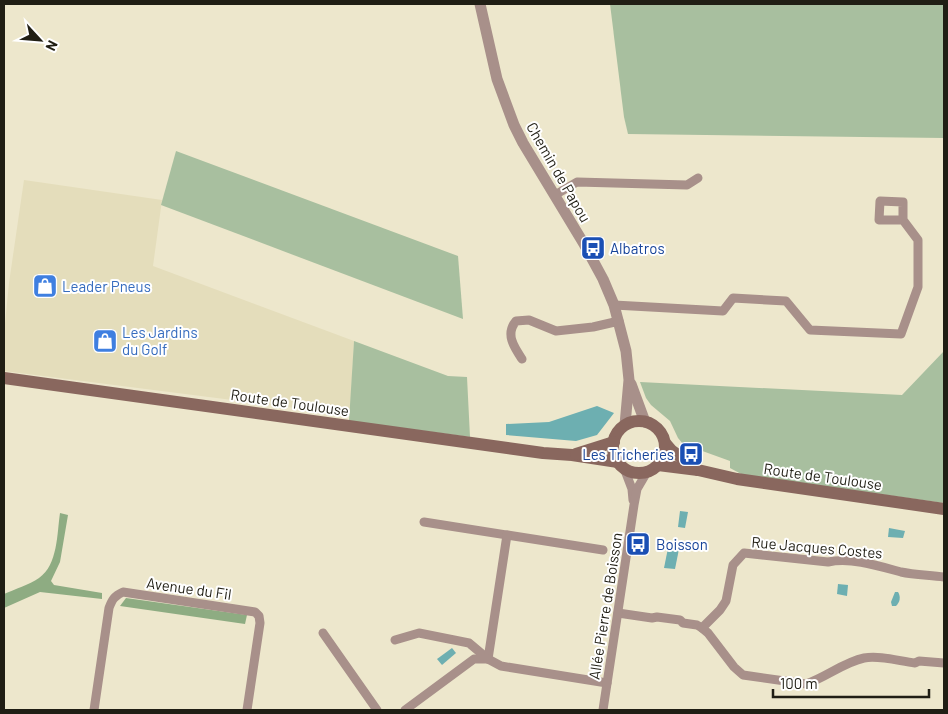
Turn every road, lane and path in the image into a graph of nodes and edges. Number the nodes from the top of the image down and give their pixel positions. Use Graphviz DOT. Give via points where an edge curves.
graph roads {
  1 [pos="480,4"];
  2 [pos="698,178"];
  3 [pos="555,195"];
  4 [pos="902,220"];
  5 [pos="614,305"];
  6 [pos="619,321"];
  7 [pos="522,359"];
  8 [pos="4,378"];
  9 [pos="629,380"];
  10 [pos="644,422"];
  11 [pos="625,426"];
  12 [pos="614,442"];
  13 [pos="665,443"];
  14 [pos="572,455"];
  15 [pos="621,465"];
  16 [pos="658,465"];
  17 [pos="698,470"];
  18 [pos="647,472"];
  19 [pos="634,505"];
  20 [pos="944,509"];
  21 [pos="424,522"];
  22 [pos="507,535"];
  23 [pos="603,550"];
  24 [pos="944,577"];
  25 [pos="618,613"];
  26 [pos="702,628"];
  27 [pos="322,633"];
  28 [pos="395,640"];
  29 [pos="488,659"];
  30 [pos="944,662"];
  31 [pos="607,683"];
  32 [pos="94,710"];
  33 [pos="247,710"];
  34 [pos="377,710"];
  35 [pos="405,710"];
  36 [pos="603,710"];
  1 -- 3 [label="street, Chemin de Papou" via="504,102 522,143"];
  2 -- 3 [label="street" via="687,185 577,182"];
  3 -- 5 [label="street, Chemin de Papou"];
  4 -- 5 [label="street" via="918,240 918,288 901,334 810,330 786,302 732,298 722,311"];
  5 -- 6 [label="street, Chemin de Papou"];
  6 -- 7 [label="street" via="556,331 529,320 516,321 510,334 512,344"];
  6 -- 9 [label="street, Chemin de Papou"];
  8 -- 14 [label="main road, Route de Toulouse"];
  9 -- 10 [label="street, Chemin de Papou"];
  9 -- 11 [label="street, Chemin de Papou"];
  10 -- 11 [label="main road"];
  10 -- 13 [label="main road" via="661,433"];
  11 -- 12 [label="main road"];
  12 -- 14 [label="main road, Route de Toulouse"];
  12 -- 15 [label="main road" via="614,452"];
  13 -- 16 [label="main road" via="664,455"];
  13 -- 17 [label="main road, Route de Toulouse"];
  14 -- 15 [label="main road, Route de Toulouse"];
  15 -- 18 [label="main road" via="635,473"];
  15 -- 19 [label="street, Allée Pierre de Boisson" via="632,489"];
  16 -- 17 [label="main road, Route de Toulouse"];
  16 -- 18 [label="main road"];
  17 -- 20 [label="main road, Route de Toulouse" via="737,479"];
  18 -- 19 [label="street, Allée Pierre de Boisson" via="637,489"];
  19 -- 25 [label="street, Allée Pierre de Boisson"];
  21 -- 22 [label="street"];
  22 -- 23 [label="street"];
  22 -- 29 [label="street"];
  24 -- 26 [label="street, Rue Jacques Costes" via="839,560 828,562 744,553 734,564 726,601"];
  25 -- 26 [label="street" via="680,620"];
  25 -- 31 [label="street, Allée Pierre de Boisson"];
  26 -- 30 [label="street" via="743,675 771,680 806,684 868,658 914,663"];
  27 -- 34 [label="street"];
  28 -- 29 [label="street" via="419,633 469,643"];
  29 -- 31 [label="street" via="501,666"];
  29 -- 35 [label="street" via="474,659"];
  31 -- 36 [label="street, Allée Pierre de Boisson"];
  32 -- 33 [label="street, Avenue du Fil" via="109,608 112,599 123,592 255,612 259,616 259,629"];
}
